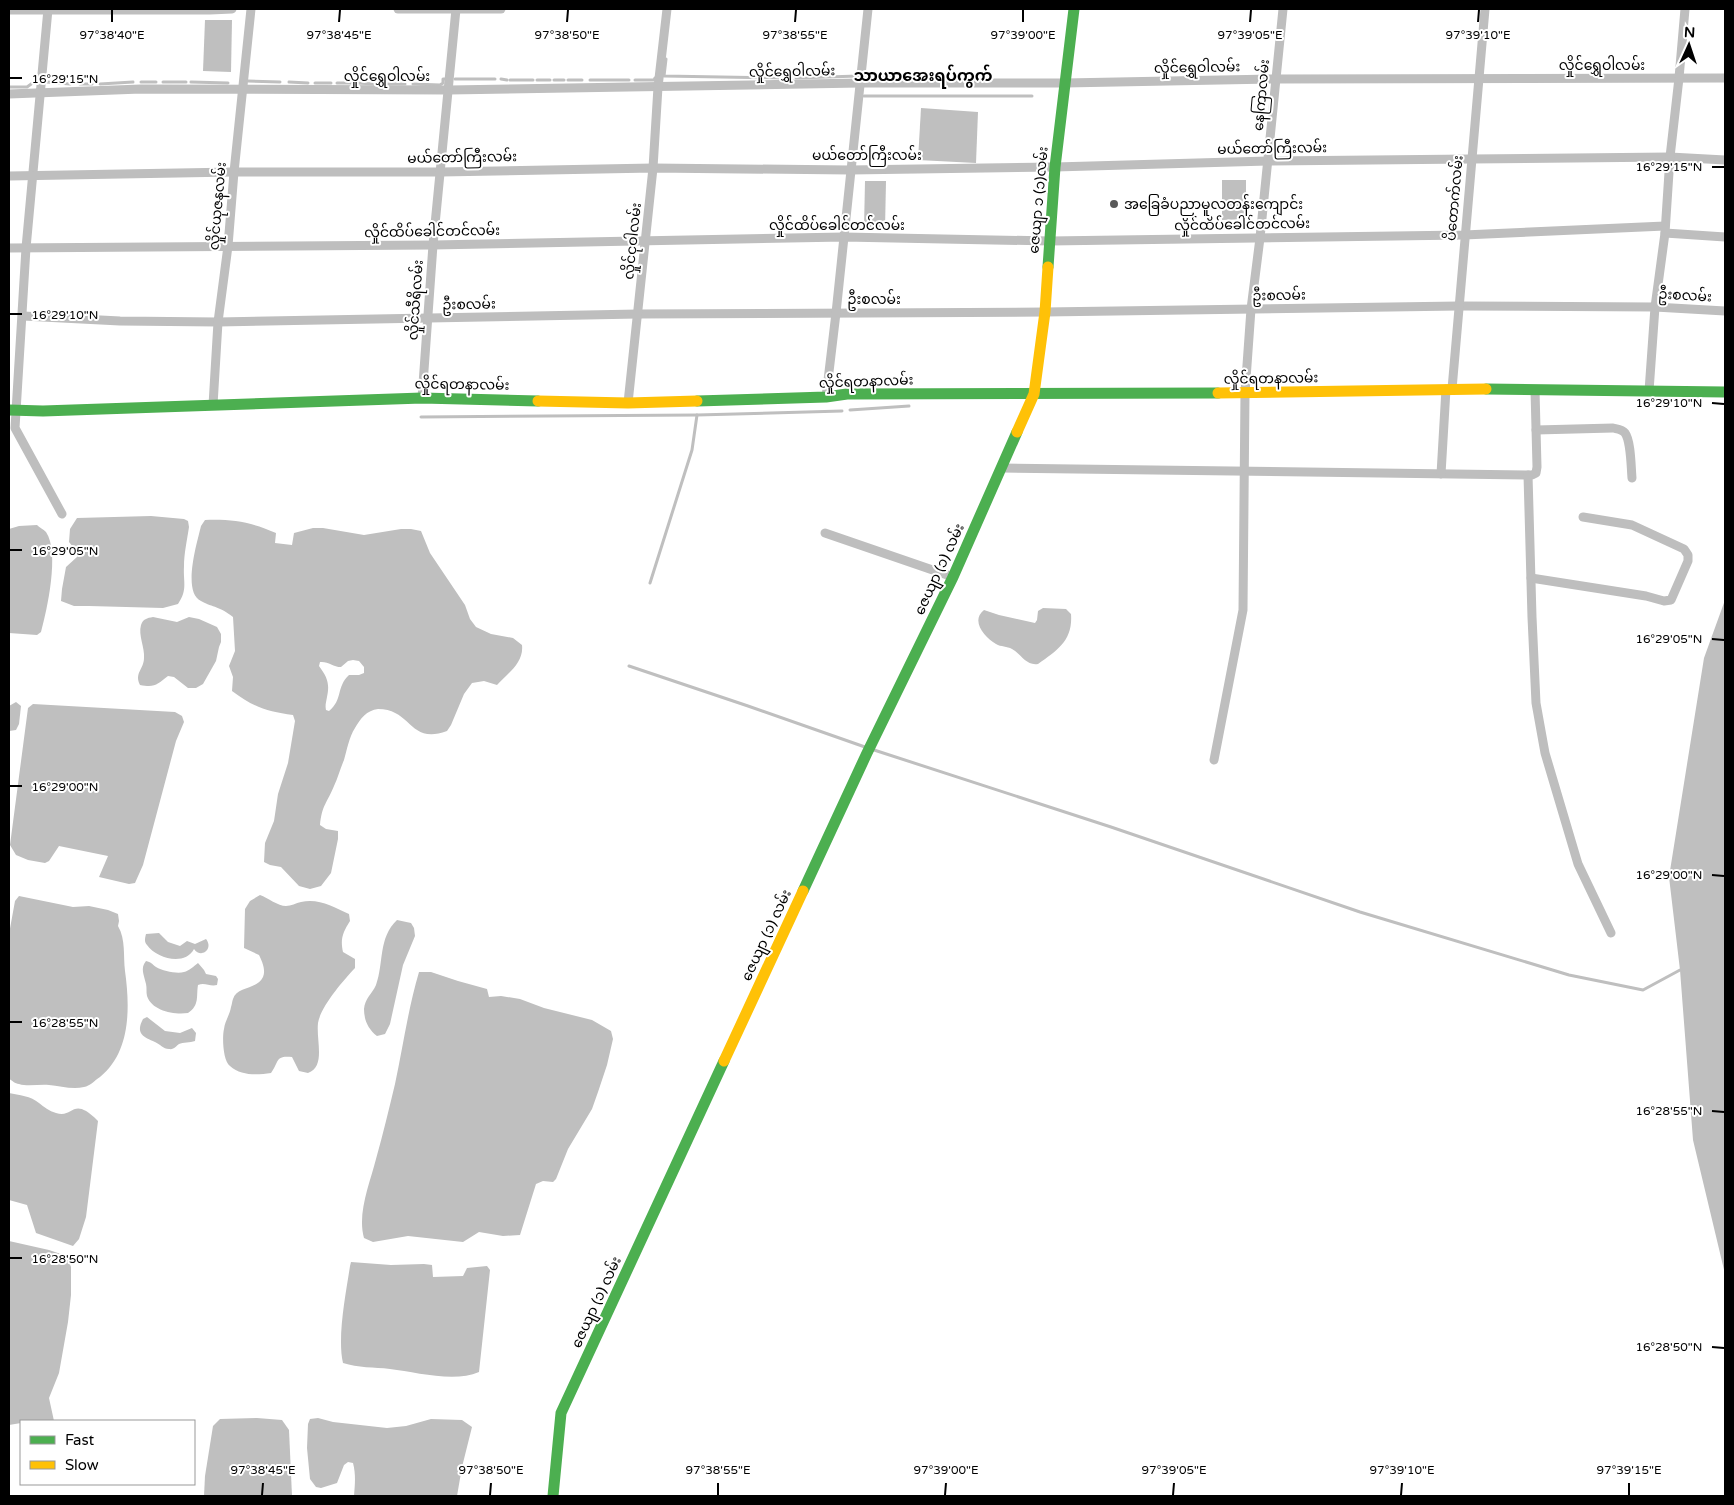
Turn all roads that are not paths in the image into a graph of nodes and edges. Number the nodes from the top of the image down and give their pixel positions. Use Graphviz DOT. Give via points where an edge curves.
graph roads {
  1 [pos="48,9"];
  2 [pos="232,9"];
  3 [pos="251,9"];
  4 [pos="398,9"];
  5 [pos="456,9"];
  6 [pos="501,9"];
  7 [pos="667,9"];
  8 [pos="868,9"];
  9 [pos="1074,9"];
  10 [pos="1283,9"];
  11 [pos="1484,9"];
  12 [pos="1685,9"];
  13 [pos="9,10"];
  14 [pos="1679,78"];
  15 [pos="1725,78"];
  16 [pos="1276,79"];
  17 [pos="1478,79"];
  18 [pos="659,80"];
  19 [pos="860,83"];
  20 [pos="1065,83"];
  21 [pos="450,84"];
  22 [pos="243,89"];
  23 [pos="40,93"];
  24 [pos="9,94"];
  25 [pos="1670,157"];
  26 [pos="1471,159"];
  27 [pos="1725,160"];
  28 [pos="1268,161"];
  29 [pos="1055,167"];
  30 [pos="653,168"];
  31 [pos="850,170"];
  32 [pos="234,172"];
  33 [pos="441,172"];
  34 [pos="9,176"];
  35 [pos="32,176"];
  36 [pos="1665,230"];
  37 [pos="1464,235"];
  38 [pos="844,237"];
  39 [pos="1260,238"];
  40 [pos="1725,238"];
  41 [pos="645,240"];
  42 [pos="1050,241"];
  43 [pos="433,245"];
  44 [pos="228,246"];
  45 [pos="9,248"];
  46 [pos="26,248"];
  47 [pos="1459,306"];
  48 [pos="1655,307"];
  49 [pos="1251,309"];
  50 [pos="1725,311"];
  51 [pos="1044,312"];
  52 [pos="836,313"];
  53 [pos="638,314"];
  54 [pos="23,316"];
  55 [pos="428,319"];
  56 [pos="218,322"];
  57 [pos="1449,389"];
  58 [pos="1535,390"];
  59 [pos="1649,391"];
  60 [pos="1725,392"];
  61 [pos="1245,393"];
  62 [pos="1034,394"];
  63 [pos="826,397"];
  64 [pos="422,398"];
  65 [pos="628,403"];
  66 [pos="213,405"];
  67 [pos="12,410"];
  68 [pos="1536,430"];
  69 [pos="1001,468"];
  70 [pos="1244,472"];
  71 [pos="1441,474"];
  72 [pos="1528,475"];
  73 [pos="1632,478"];
  74 [pos="62,514"];
  75 [pos="1583,517"];
  76 [pos="825,533"];
  77 [pos="953,577"];
  78 [pos="1531,578"];
  79 [pos="1214,760"];
  80 [pos="1610,933"];
  81 [pos="554,1496"];
  1 -- 2 [label="street"];
  1 -- 13 [label="street"];
  1 -- 23 [label="street"];
  3 -- 22 [label="street, လှိုင်ယုဇနလမ်း"];
  4 -- 5 [label="street"];
  5 -- 6 [label="street"];
  5 -- 21 [label="street, လှိုင်သီရိလမ်း"];
  7 -- 18 [label="street, လှိုင်ငုဝါလမ်း"];
  8 -- 19 [label="street"];
  9 -- 20 [label="street, ဇေယျာ ၁ (၁)လမ်း"];
  10 -- 16 [label="street, နေကြာလမ်း"];
  11 -- 17 [label="street, ပိတောက်လမ်း"];
  12 -- 14 [label="street"];
  14 -- 15 [label="street, လှိုင်ရွှေဝါလမ်း"];
  14 -- 17 [label="street, လှိုင်ရွှေဝါလမ်း"];
  14 -- 25 [label="street"];
  16 -- 17 [label="street, လှိုင်ရွှေဝါလမ်း"];
  16 -- 20 [label="street, လှိုင်ရွှေဝါလမ်း"];
  16 -- 28 [label="street, နေကြာလမ်း"];
  17 -- 26 [label="street, ပိတောက်လမ်း"];
  18 -- 19 [label="street, လှိုင်ရွှေဝါလမ်း"];
  18 -- 21 [label="street, လှိုင်ရွှေဝါလမ်း"];
  18 -- 30 [label="street, လှိုင်ငုဝါလမ်း"];
  19 -- 20 [label="street, လှိုင်ရွှေဝါလမ်း"];
  19 -- 31 [label="street"];
  20 -- 29 [label="street, ဇေယျာ ၁ (၁)လမ်း"];
  21 -- 22 [label="street, လှိုင်ရွှေဝါလမ်း"];
  21 -- 33 [label="street, လှိုင်သီရိလမ်း"];
  22 -- 23 [label="street, လှိုင်ရွှေဝါလမ်း"];
  22 -- 32 [label="street, လှိုင်ယုဇနလမ်း"];
  23 -- 24 [label="street, လှိုင်ရွှေဝါလမ်း"];
  23 -- 35 [label="street"];
  25 -- 26 [label="street, မယ်တော်ကြီးလမ်း"];
  25 -- 27 [label="street, မယ်တော်ကြီးလမ်း"];
  25 -- 36 [label="street"];
  26 -- 28 [label="street, မယ်တော်ကြီးလမ်း"];
  26 -- 37 [label="street, ပိတောက်လမ်း"];
  28 -- 29 [label="street, မယ်တော်ကြီးလမ်း"];
  28 -- 39 [label="street, နေကြာလမ်း"];
  29 -- 31 [label="street, မယ်တော်ကြီးလမ်း"];
  29 -- 42 [label="street, ဇေယျာ ၁ (၁)လမ်း"];
  30 -- 31 [label="street, မယ်တော်ကြီးလမ်း"];
  30 -- 33 [label="street, မယ်တော်ကြီးလမ်း"];
  30 -- 41 [label="street, လှိုင်ငုဝါလမ်း"];
  31 -- 38 [label="street"];
  32 -- 33 [label="street, မယ်တော်ကြီးလမ်း"];
  32 -- 35 [label="street, မယ်တော်ကြီးလမ်း"];
  32 -- 44 [label="street, လှိုင်ယုဇနလမ်း"];
  33 -- 43 [label="street, လှိုင်သီရိလမ်း"];
  34 -- 35 [label="street, မယ်တော်ကြီးလမ်း"];
  35 -- 46 [label="street"];
  36 -- 37 [label="street, လှိုင်ထိပ်ခေါင်တင်လမ်း"];
  36 -- 40 [label="street, လှိုင်ထိပ်ခေါင်တင်လမ်း"];
  36 -- 48 [label="street"];
  37 -- 39 [label="street, လှိုင်ထိပ်ခေါင်တင်လမ်း"];
  37 -- 47 [label="street, ပိတောက်လမ်း"];
  38 -- 41 [label="street, လှိုင်ထိပ်ခေါင်တင်လမ်း"];
  38 -- 42 [label="street, လှိုင်ထိပ်ခေါင်တင်လမ်း"];
  38 -- 52 [label="street"];
  39 -- 42 [label="street, လှိုင်ထိပ်ခေါင်တင်လမ်း"];
  39 -- 49 [label="street, နေကြာလမ်း"];
  41 -- 43 [label="street, လှိုင်ထိပ်ခေါင်တင်လမ်း"];
  41 -- 53 [label="street, လှိုင်ငုဝါလမ်း"];
  42 -- 51 [label="street, ဇေယျာ ၁ (၁)လမ်း"];
  43 -- 44 [label="street, လှိုင်ထိပ်ခေါင်တင်လမ်း"];
  43 -- 55 [label="street, လှိုင်သီရိလမ်း"];
  44 -- 46 [label="street, လှိုင်ထိပ်ခေါင်တင်လမ်း"];
  44 -- 56 [label="street, လှိုင်ယုဇနလမ်း"];
  45 -- 46 [label="street, လှိုင်ထိပ်ခေါင်တင်လမ်း"];
  46 -- 54 [label="street"];
  47 -- 48 [label="street, ဦးစလမ်း"];
  47 -- 49 [label="street, ဦးစလမ်း"];
  47 -- 57 [label="street, ပိတောက်လမ်း"];
  48 -- 50 [label="street, ဦးစလမ်း"];
  48 -- 59 [label="street"];
  49 -- 51 [label="street, ဦးစလမ်း"];
  49 -- 61 [label="street, နေကြာလမ်း"];
  51 -- 52 [label="street, ဦးစလမ်း"];
  51 -- 62 [label="street, ဇေယျာ ၁ (၁)လမ်း"];
  52 -- 53 [label="street, ဦးစလမ်း"];
  52 -- 63 [label="street"];
  53 -- 55 [label="street, ဦးစလမ်း"];
  53 -- 65 [label="street, လှိုင်ငုဝါလမ်း"];
  54 -- 56 [label="street, ဦးစလမ်း"];
  54 -- 67 [label="street"];
  55 -- 56 [label="street, ဦးစလမ်း"];
  55 -- 64 [label="street, လှိုင်သီရိလမ်း"];
  56 -- 66 [label="street, လှိုင်ယုဇနလမ်း"];
  57 -- 58 [label="street, လှိုင်ရတနာလမ်း"];
  57 -- 61 [label="street, လှိုင်ရတနာလမ်း"];
  57 -- 71 [label="street, ပိတောက်လမ်း"];
  58 -- 59 [label="street, လှိုင်ရတနာလမ်း"];
  58 -- 68 [label="street"];
  59 -- 60 [label="street, လှိုင်ရတနာလမ်း"];
  61 -- 62 [label="street, လှိုင်ရတနာလမ်း"];
  61 -- 70 [label="street, နေကြာလမ်း"];
  62 -- 63 [label="street, လှိုင်ရတနာလမ်း" via="847,394"];
  62 -- 69 [label="street, ဇေယျာ (၁) လမ်း"];
  63 -- 65 [label="street, လှိုင်ရတနာလမ်း"];
  64 -- 65 [label="street, လှိုင်ရတနာလမ်း"];
  64 -- 66 [label="street, လှိုင်ရတနာလမ်း"];
  66 -- 67 [label="street, လှိုင်ရတနာလမ်း"];
  67 -- 74 [label="street" via="15,428"];
  68 -- 72 [label="street" via="1537,468 1536,473"];
  68 -- 73 [label="street" via="1621,430 1628,442"];
  69 -- 70 [label="street"];
  69 -- 77 [label="street, ဇေယျာ (၁) လမ်း"];
  70 -- 71 [label="street"];
  70 -- 79 [label="street, နေကြာလမ်း" via="1243,610"];
  71 -- 72 [label="street"];
  72 -- 78 [label="street"];
  75 -- 78 [label="street" via="1632,525 1684,549 1688,561 1671,600"];
  76 -- 77 [label="street"];
  77 -- 81 [label="street, ဇေယျာ (၁) လမ်း" via="874,738 562,1413"];
  78 -- 80 [label="street" via="1536,703 1545,753 1578,864"];
}
